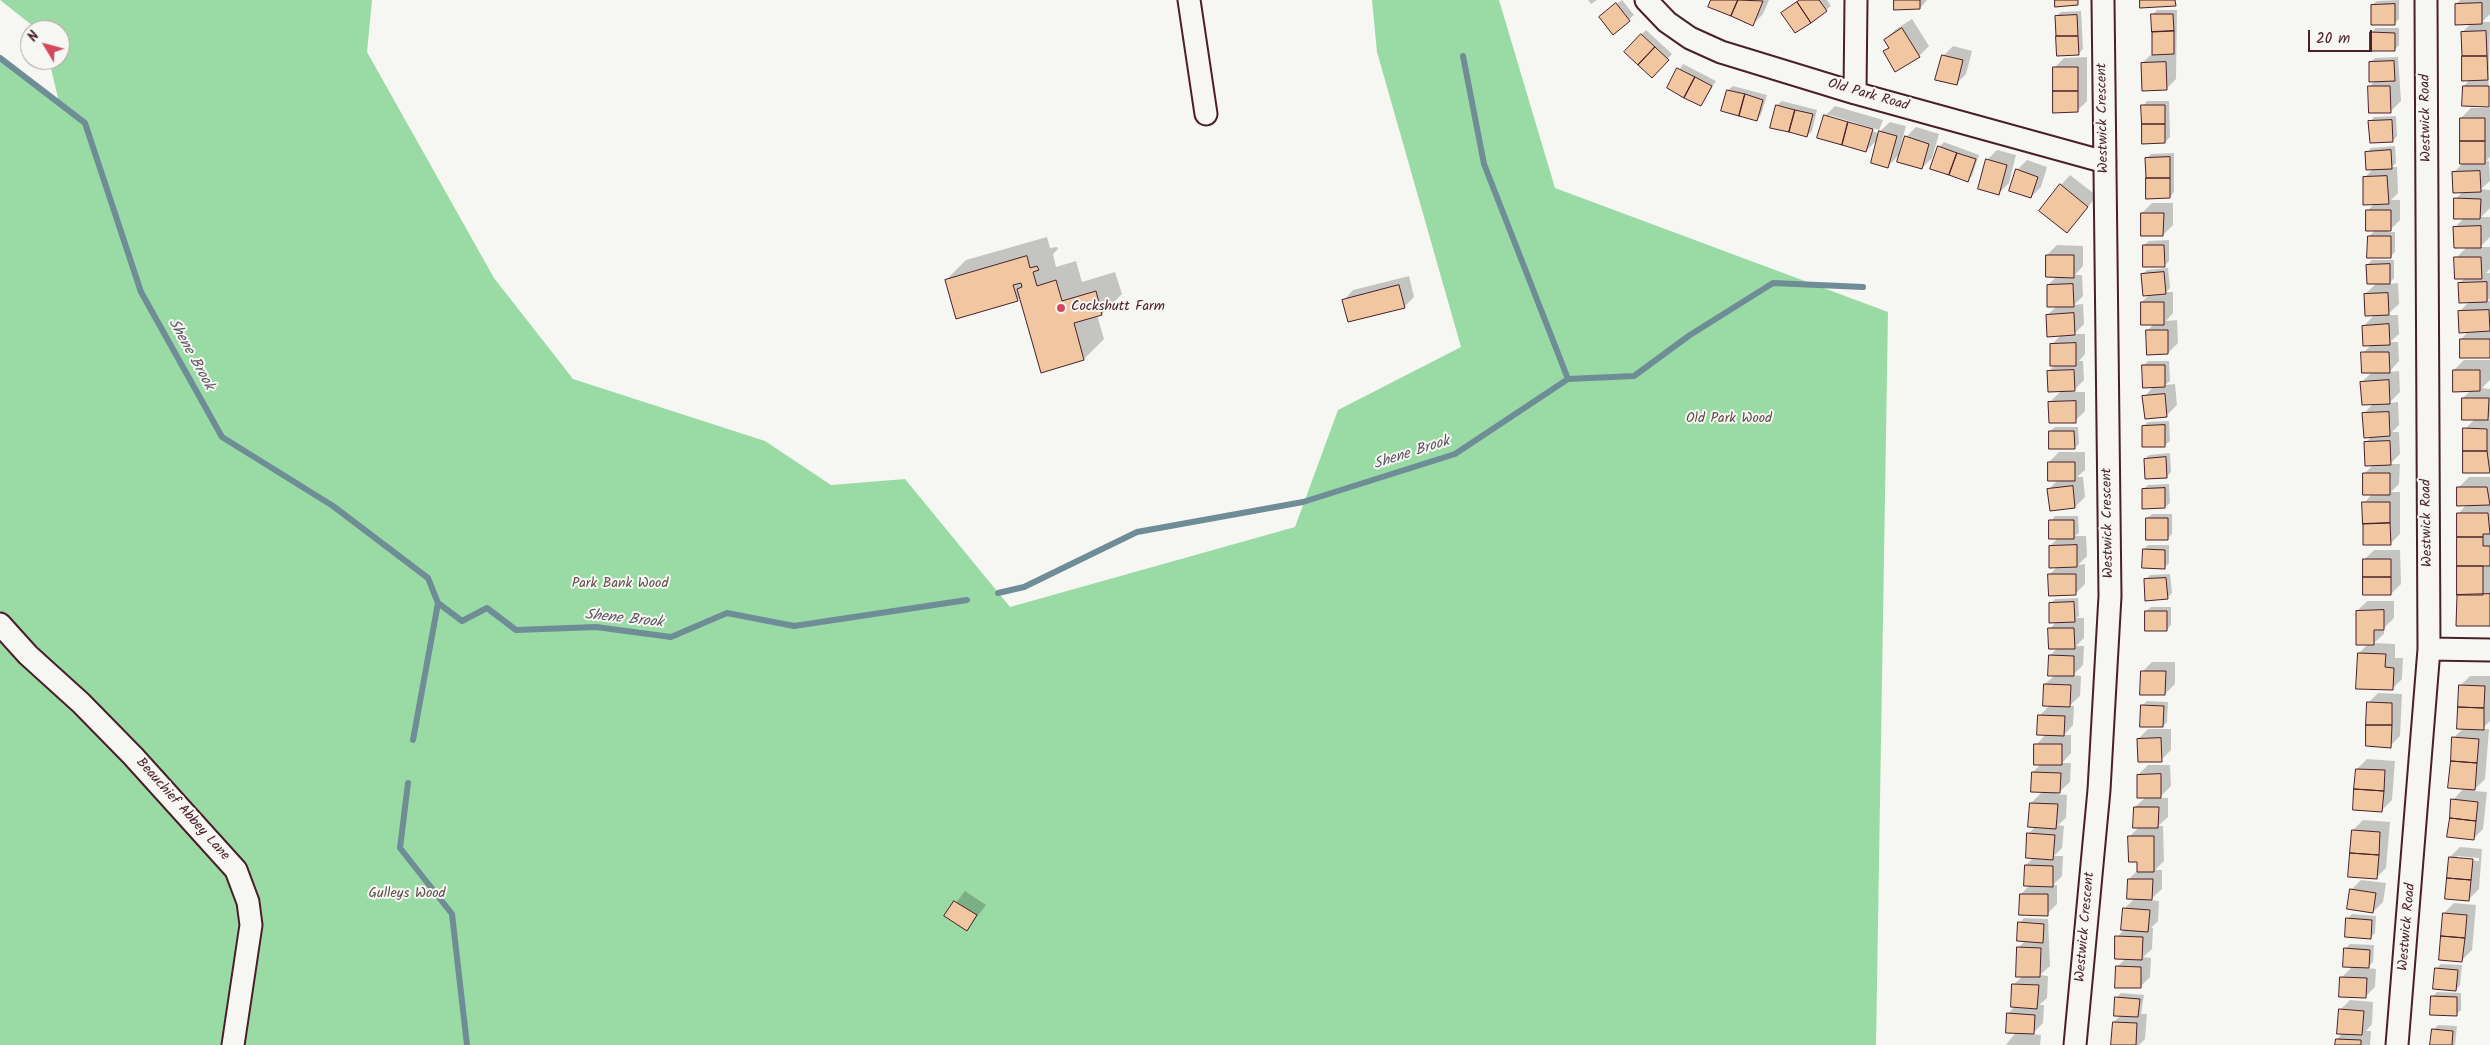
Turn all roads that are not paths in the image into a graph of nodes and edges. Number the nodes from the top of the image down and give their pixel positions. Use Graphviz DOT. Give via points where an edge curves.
graph roads {
  1 [pos="1190,0"];
  2 [pos="1646,0"];
  3 [pos="1856,0"];
  4 [pos="2103,0"];
  5 [pos="2426,0"];
  6 [pos="1855,93"];
  7 [pos="1206,114"];
  8 [pos="2105,162"];
  9 [pos="0,624"];
  10 [pos="2429,649"];
  11 [pos="2490,650"];
  12 [pos="233,1045"];
  13 [pos="2075,1045"];
  14 [pos="2397,1045"];
  1 -- 7 [label="street"];
  2 -- 6 [label="street, Old Park Road" via="1667,22 1690,38 1720,52"];
  3 -- 6 [label="street"];
  4 -- 8 [label="street, Westwick Crescent"];
  5 -- 10 [label="street, Westwick Road"];
  6 -- 8 [label="street, Old Park Road"];
  8 -- 13 [label="street, Westwick Crescent" via="2110,596 2099,790"];
  9 -- 12 [label="street, Beauchief Abbey Lane" via="133,756 236,870 248,902 252,925"];
  10 -- 11 [label="street"];
  10 -- 14 [label="street, Westwick Road"];
}
